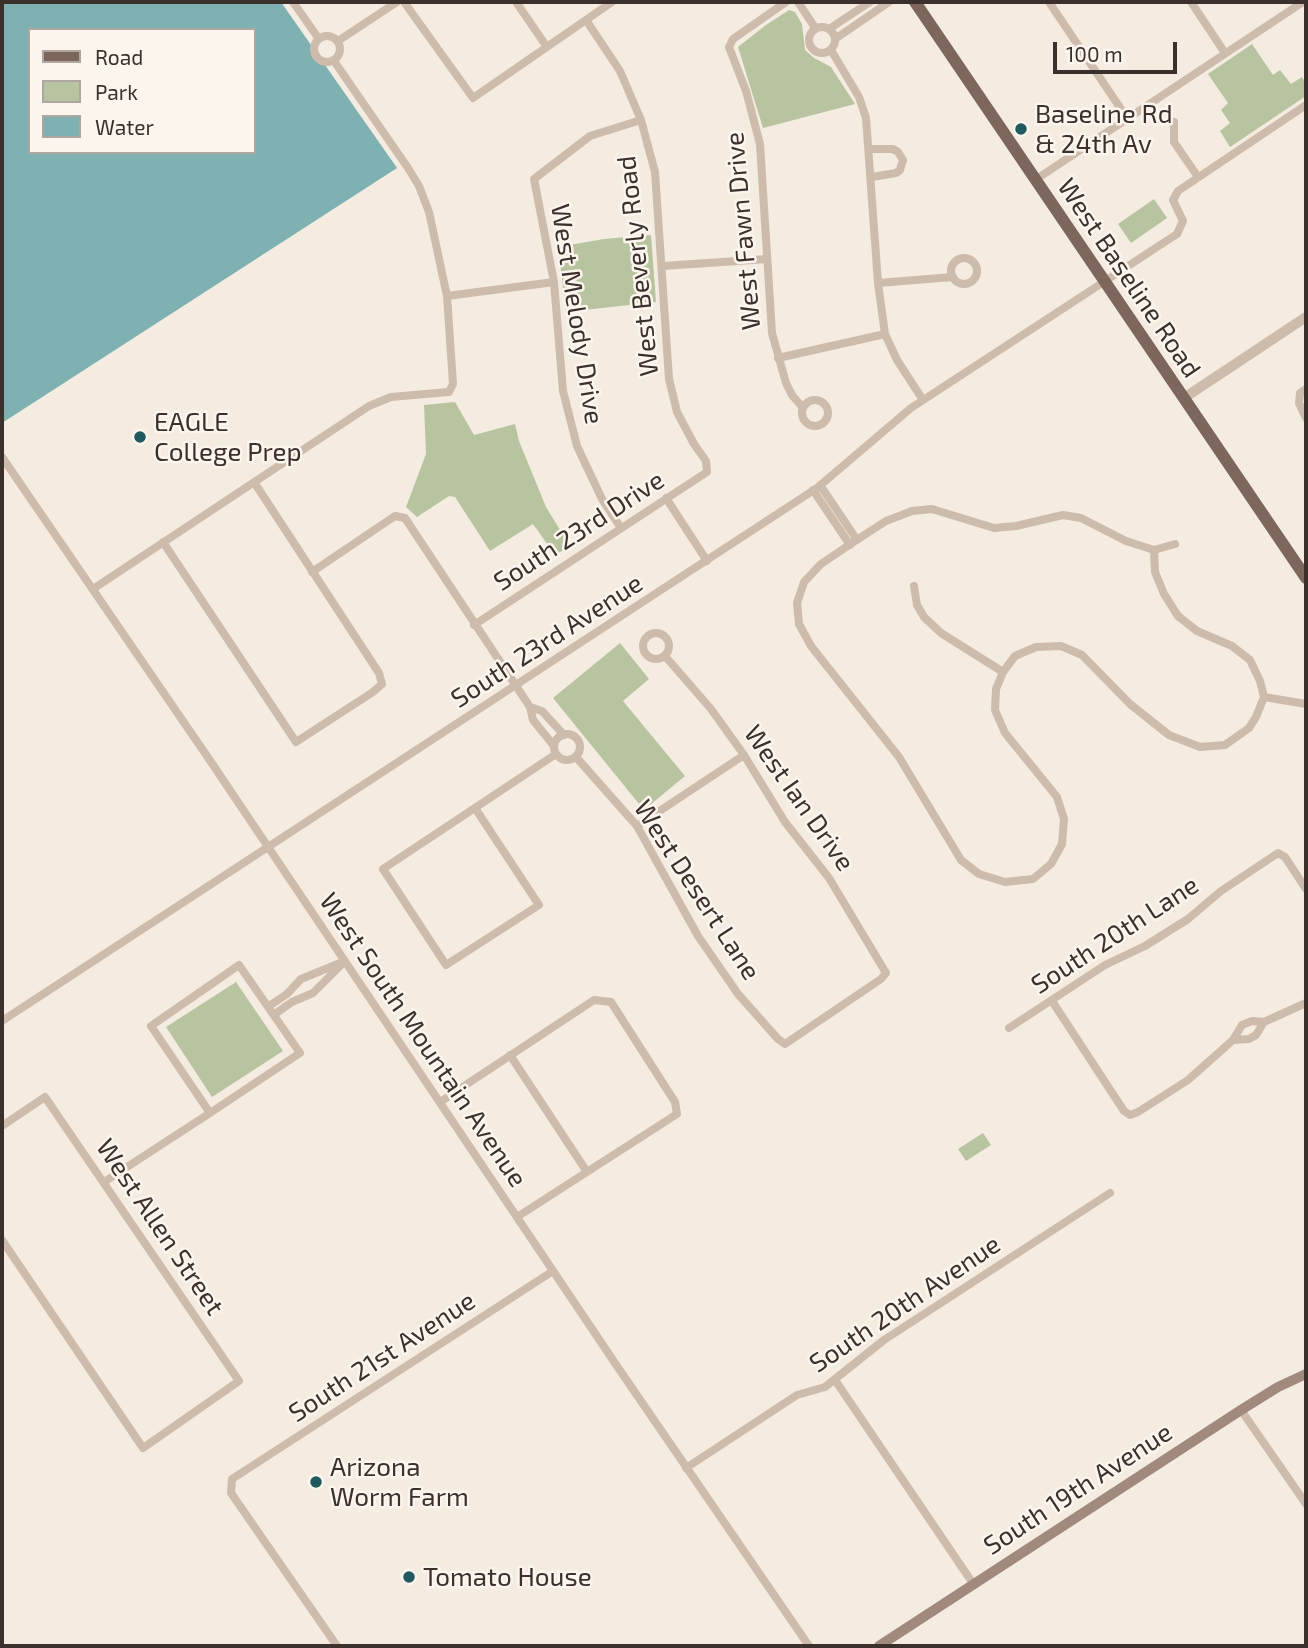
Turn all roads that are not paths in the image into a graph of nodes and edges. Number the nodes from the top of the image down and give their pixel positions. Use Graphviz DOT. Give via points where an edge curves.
graph roads {
  1 [pos="293,2"];
  2 [pos="397,2"];
  3 [pos="404,2"];
  4 [pos="516,2"];
  5 [pos="612,2"];
  6 [pos="786,2"];
  7 [pos="798,2"];
  8 [pos="870,2"];
  9 [pos="889,2"];
  10 [pos="915,2"];
  11 [pos="1049,2"];
  12 [pos="1191,2"];
  13 [pos="1303,2"];
  14 [pos="586,20"];
  15 [pos="816,29"];
  16 [pos="829,29"];
  17 [pos="319,38"];
  18 [pos="835,39"];
  19 [pos="338,41"];
  20 [pos="547,47"];
  21 [pos="831,50"];
  22 [pos="1225,53"];
  23 [pos="334,61"];
  24 [pos="1306,105"];
  25 [pos="1127,118"];
  26 [pos="641,120"];
  27 [pos="1174,122"];
  28 [pos="869,149"];
  29 [pos="872,177"];
  30 [pos="1198,177"];
  31 [pos="1035,180"];
  32 [pos="768,259"];
  33 [pos="663,265"];
  34 [pos="953,277"];
  35 [pos="554,282"];
  36 [pos="1105,282"];
  37 [pos="878,283"];
  38 [pos="447,296"];
  39 [pos="1305,321"];
  40 [pos="885,334"];
  41 [pos="778,358"];
  42 [pos="1306,389"];
  43 [pos="1184,398"];
  44 [pos="923,400"];
  45 [pos="803,408"];
  46 [pos="1306,418"];
  47 [pos="2,457"];
  48 [pos="706,472"];
  49 [pos="254,482"];
  50 [pos="817,488"];
  51 [pos="666,498"];
  52 [pos="621,528"];
  53 [pos="163,542"];
  54 [pos="853,542"];
  55 [pos="1175,544"];
  56 [pos="1154,550"];
  57 [pos="707,561"];
  58 [pos="312,572"];
  59 [pos="1306,578"];
  60 [pos="914,586"];
  61 [pos="93,589"];
  62 [pos="474,625"];
  63 [pos="665,656"];
  64 [pos="1003,672"];
  65 [pos="515,686"];
  66 [pos="1264,697"];
  67 [pos="1306,704"];
  68 [pos="530,707"];
  69 [pos="551,720"];
  70 [pos="539,729"];
  71 [pos="564,735"];
  72 [pos="555,750"];
  73 [pos="744,755"];
  74 [pos="576,757"];
  75 [pos="475,808"];
  76 [pos="636,826"];
  77 [pos="269,848"];
  78 [pos="1306,889"];
  79 [pos="345,961"];
  80 [pos="1052,1001"];
  81 [pos="1306,1003"];
  82 [pos="269,1006"];
  83 [pos="275,1014"];
  84 [pos="2,1021"];
  85 [pos="1264,1022"];
  86 [pos="1009,1028"];
  87 [pos="1234,1040"];
  88 [pos="785,1044"];
  89 [pos="510,1055"];
  90 [pos="440,1102"];
  91 [pos="210,1113"];
  92 [pos="2,1126"];
  93 [pos="587,1171"];
  94 [pos="104,1182"];
  95 [pos="1110,1193"];
  96 [pos="517,1217"];
  97 [pos="2,1240"];
  98 [pos="553,1271"];
  99 [pos="1306,1374"];
  100 [pos="835,1380"];
  101 [pos="1241,1410"];
  102 [pos="687,1468"];
  103 [pos="1306,1504"];
  104 [pos="974,1585"];
  105 [pos="337,1646"];
  106 [pos="809,1646"];
  107 [pos="878,1646"];
  1 -- 17 [label="street"];
  2 -- 19 [label="street"];
  3 -- 20 [label="street" via="473,98"];
  4 -- 20 [label="street"];
  5 -- 14 [label="street"];
  6 -- 32 [label="street, West Fawn Drive" via="733,39 729,47 760,144"];
  7 -- 15 [label="street"];
  8 -- 16 [label="street"];
  9 -- 18 [label="street"];
  10 -- 31 [label="main road, West Baseline Road"];
  11 -- 25 [label="street"];
  12 -- 22 [label="street"];
  13 -- 22 [label="street"];
  14 -- 20 [label="street"];
  14 -- 26 [label="street, West Beverly Road" via="620,71"];
  15 -- 16 [label="street"];
  15 -- 21 [label="street" via="810,39 812,48 823,53"];
  16 -- 18 [label="street"];
  17 -- 19 [label="street" via="331,36"];
  17 -- 23 [label="street" via="314,48 317,58"];
  18 -- 21 [label="street"];
  19 -- 23 [label="street" via="340,54"];
  21 -- 28 [label="street" via="859,97"];
  22 -- 25 [label="street"];
  23 -- 38 [label="street" via="419,186 434,228"];
  24 -- 30 [label="street"];
  25 -- 31 [label="street"];
  26 -- 33 [label="street, West Beverly Road" via="655,172"];
  26 -- 35 [label="street, West Melody Drive" via="590,136 534,178"];
  27 -- 30 [label="street" via="1174,142"];
  28 -- 29 [label="street"];
  28 -- 29 [label="street" via="893,149 903,160 896,173"];
  29 -- 37 [label="street"];
  30 -- 36 [label="street" via="1174,198 1183,221 1179,231"];
  31 -- 36 [label="main road, West Baseline Road"];
  32 -- 33 [label="street"];
  32 -- 41 [label="street, West Fawn Drive"];
  33 -- 48 [label="street, West Beverly Road" via="669,379 677,412 706,461"];
  34 -- 37 [label="street"];
  35 -- 38 [label="street"];
  35 -- 52 [label="street, West Melody Drive" via="563,391 577,446"];
  36 -- 43 [label="main road, West Baseline Road"];
  36 -- 44 [label="street, South 23rd Avenue"];
  37 -- 40 [label="street"];
  38 -- 49 [label="street" via="453,384 449,392 380,401"];
  39 -- 43 [label="street"];
  40 -- 41 [label="street"];
  40 -- 44 [label="street"];
  41 -- 45 [label="street, West Fawn Drive" via="792,394"];
  42 -- 46 [label="street" via="1300,393 1299,403"];
  43 -- 59 [label="main road, West Baseline Road"];
  44 -- 50 [label="street, South 23rd Avenue"];
  47 -- 61 [label="street, West South Mountain Avenue"];
  48 -- 51 [label="street, South 23rd Drive"];
  49 -- 53 [label="street"];
  49 -- 58 [label="street"];
  50 -- 54 [label="street"];
  50 -- 57 [label="street, South 23rd Avenue"];
  51 -- 52 [label="street, South 23rd Drive"];
  51 -- 57 [label="street"];
  52 -- 62 [label="street, South 23rd Drive"];
  53 -- 58 [label="street" via="296,742 382,684"];
  53 -- 61 [label="street"];
  54 -- 56 [label="street" via="912,511 932,509 994,528 1063,515 1081,518"];
  54 -- 64 [label="street" via="804,582 797,603 799,624 811,646 898,757 961,860 979,874 1005,883 1033,878 1051,864 1062,844 1064,819 1057,797 1004,733 995,710"];
  55 -- 56 [label="street"];
  56 -- 66 [label="street" via="1155,572 1178,616 1250,660"];
  57 -- 65 [label="street, South 23rd Avenue"];
  58 -- 62 [label="street" via="395,516 405,518"];
  60 -- 64 [label="street" via="924,617"];
  61 -- 77 [label="street, West South Mountain Avenue"];
  62 -- 65 [label="street"];
  63 -- 73 [label="street, West Ian Drive"];
  64 -- 66 [label="street" via="1015,656 1036,647 1060,646 1082,655 1130,704 1169,735 1200,747 1225,746 1238,738 1256,717"];
  65 -- 68 [label="street"];
  65 -- 77 [label="street, South 23rd Avenue"];
  66 -- 67 [label="street"];
  68 -- 69 [label="street"];
  68 -- 70 [label="street"];
  69 -- 70 [label="street"];
  69 -- 71 [label="street"];
  70 -- 72 [label="street"];
  71 -- 72 [label="street" via="557,739"];
  71 -- 74 [label="street" via="578,741"];
  72 -- 74 [label="street" via="566,760"];
  72 -- 75 [label="street"];
  73 -- 76 [label="street"];
  73 -- 88 [label="street, West Ian Drive" via="785,822 829,878 886,973"];
  74 -- 76 [label="street, West Desert Lane"];
  75 -- 75 [label="street" via="383,869 446,965 539,905"];
  76 -- 88 [label="street, West Desert Lane" via="731,985"];
  77 -- 79 [label="street, West South Mountain Avenue"];
  77 -- 84 [label="street, South 23rd Avenue"];
  78 -- 80 [label="street, South 20th Lane" via="1278,853 1188,919"];
  79 -- 82 [label="street" via="301,979"];
  79 -- 83 [label="street" via="313,993"];
  79 -- 90 [label="street, West South Mountain Avenue"];
  80 -- 86 [label="street, South 20th Lane"];
  80 -- 87 [label="street" via="1130,1115 1188,1080"];
  81 -- 85 [label="street"];
  82 -- 83 [label="street"];
  82 -- 91 [label="street" via="239,965 151,1026"];
  83 -- 91 [label="street" via="300,1053"];
  85 -- 87 [label="street" via="1256,1035"];
  85 -- 87 [label="street" via="1246,1023"];
  89 -- 90 [label="street"];
  89 -- 93 [label="street"];
  89 -- 93 [label="street" via="594,1000 611,1002 675,1102 677,1114"];
  90 -- 96 [label="street, West South Mountain Avenue"];
  91 -- 94 [label="street"];
  92 -- 94 [label="street, West Allen Street" via="45,1097"];
  93 -- 96 [label="street"];
  94 -- 97 [label="street, West Allen Street" via="239,1381 143,1448"];
  95 -- 100 [label="street, South 20th Avenue" via="884,1340"];
  96 -- 98 [label="street, West South Mountain Avenue"];
  98 -- 102 [label="street, West South Mountain Avenue"];
  98 -- 105 [label="street, South 21st Avenue" via="232,1479 231,1493"];
  99 -- 101 [label="main road, South 19th Avenue"];
  100 -- 102 [label="street, South 20th Avenue" via="797,1395"];
  100 -- 104 [label="street"];
  101 -- 103 [label="street"];
  101 -- 104 [label="main road, South 19th Avenue"];
  102 -- 106 [label="street, West South Mountain Avenue"];
  104 -- 107 [label="main road, South 19th Avenue"];
}
